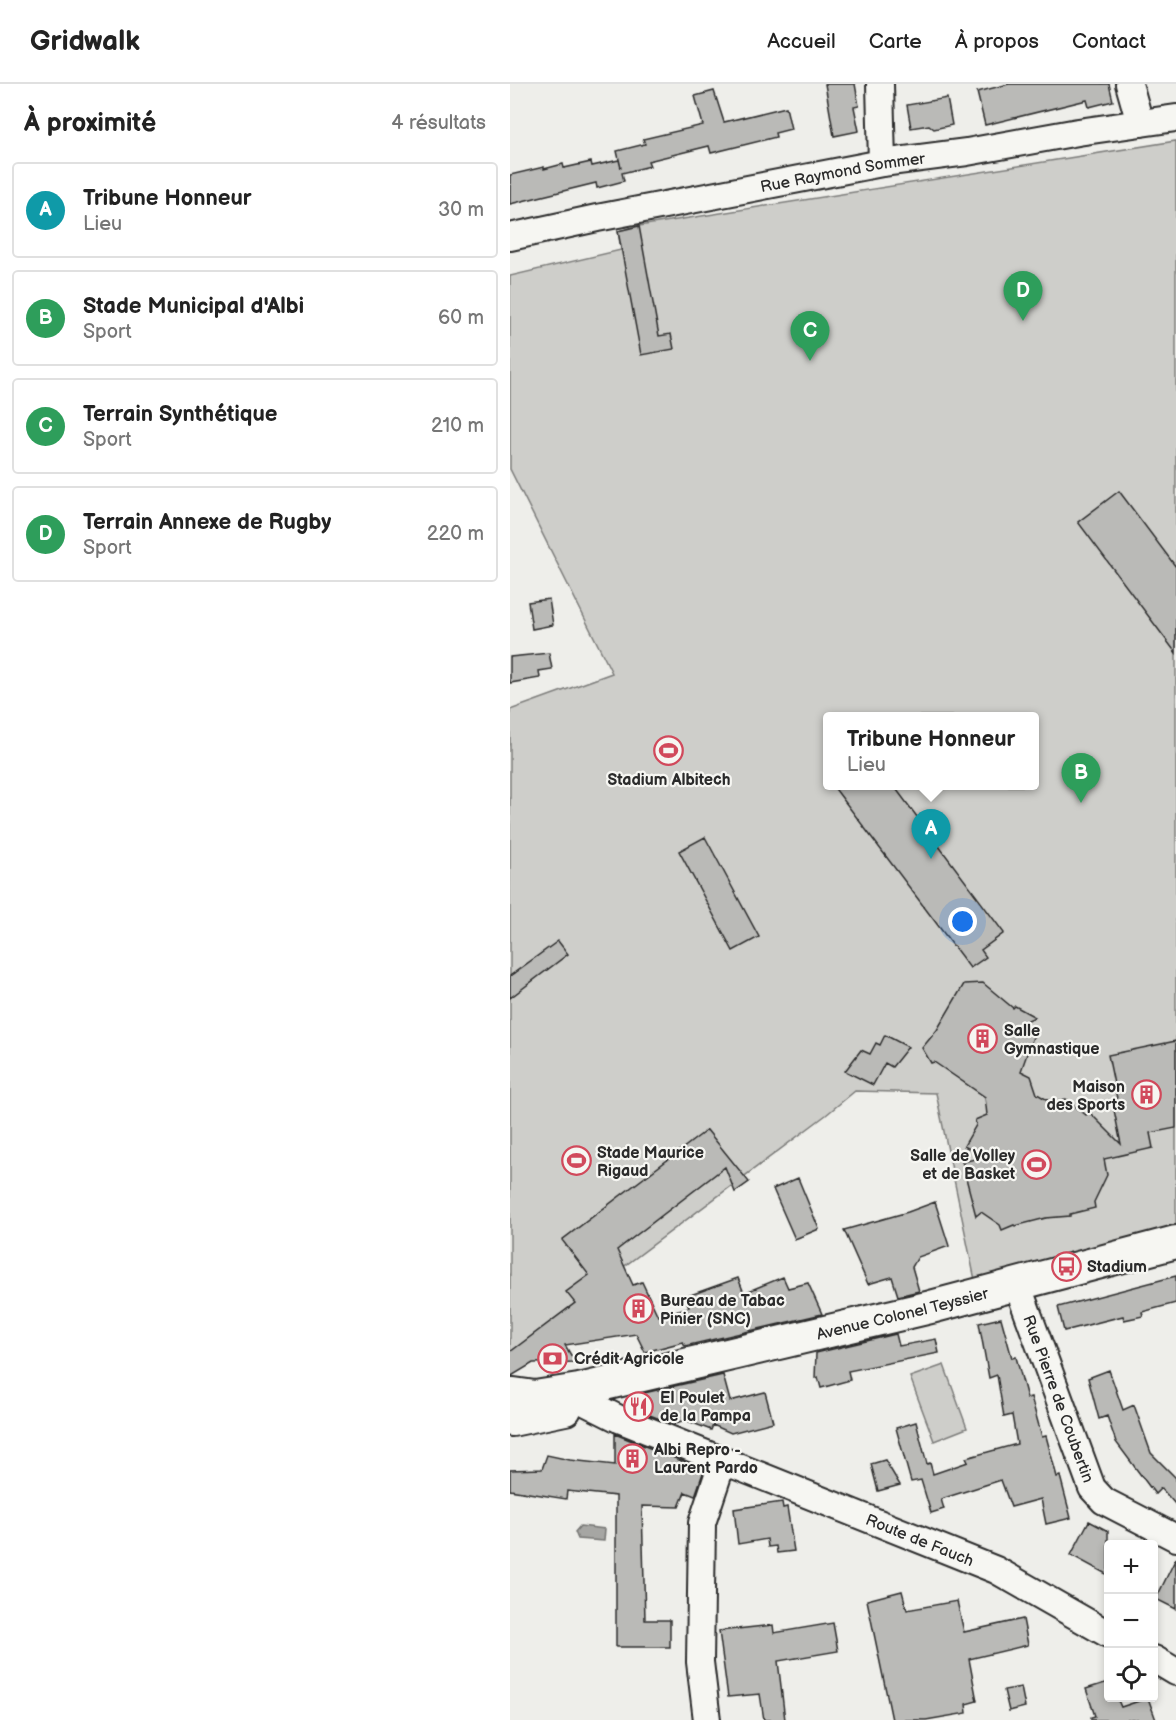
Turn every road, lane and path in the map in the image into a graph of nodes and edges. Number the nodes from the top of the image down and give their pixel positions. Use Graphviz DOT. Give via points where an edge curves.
graph roads {
  1 [pos="880,84"];
  2 [pos="1129,84"];
  3 [pos="1176,118"];
  4 [pos="1140,123"];
  5 [pos="882,163"];
  6 [pos="510,237"];
  7 [pos="1176,1242"];
  8 [pos="1017,1284"];
  9 [pos="626,1378"];
  10 [pos="587,1403"];
  11 [pos="511,1406"];
  12 [pos="723,1460"];
  13 [pos="1176,1538"];
  14 [pos="1104,1632"];
  15 [pos="1158,1661"];
  16 [pos="1176,1672"];
  17 [pos="707,1720"];
  1 -- 5 [label="street"];
  2 -- 4 [label="street"];
  3 -- 4 [label="street, Rue Raymond Sommer"];
  4 -- 5 [label="street, Rue Raymond Sommer"];
  5 -- 6 [label="street, Rue Raymond Sommer"];
  7 -- 8 [label="main road, Avenue Colonel Teyssier"];
  8 -- 9 [label="main road, Avenue Colonel Teyssier"];
  8 -- 13 [label="street, Rue Pierre de Coubertin" via="1092,1488 1104,1501"];
  9 -- 10 [label="main road, Avenue Colonel Teyssier"];
  9 -- 11 [label="main road, Avenue Colonel Teyssier" via="535,1397"];
  10 -- 11 [label="main road, Avenue Colonel Teyssier"];
  10 -- 12 [label="street, Route de Fauch"];
  12 -- 14 [label="street, Route de Fauch" via="996,1570"];
  12 -- 17 [label="street" via="702,1523 700,1662"];
  15 -- 16 [label="street"];
}
